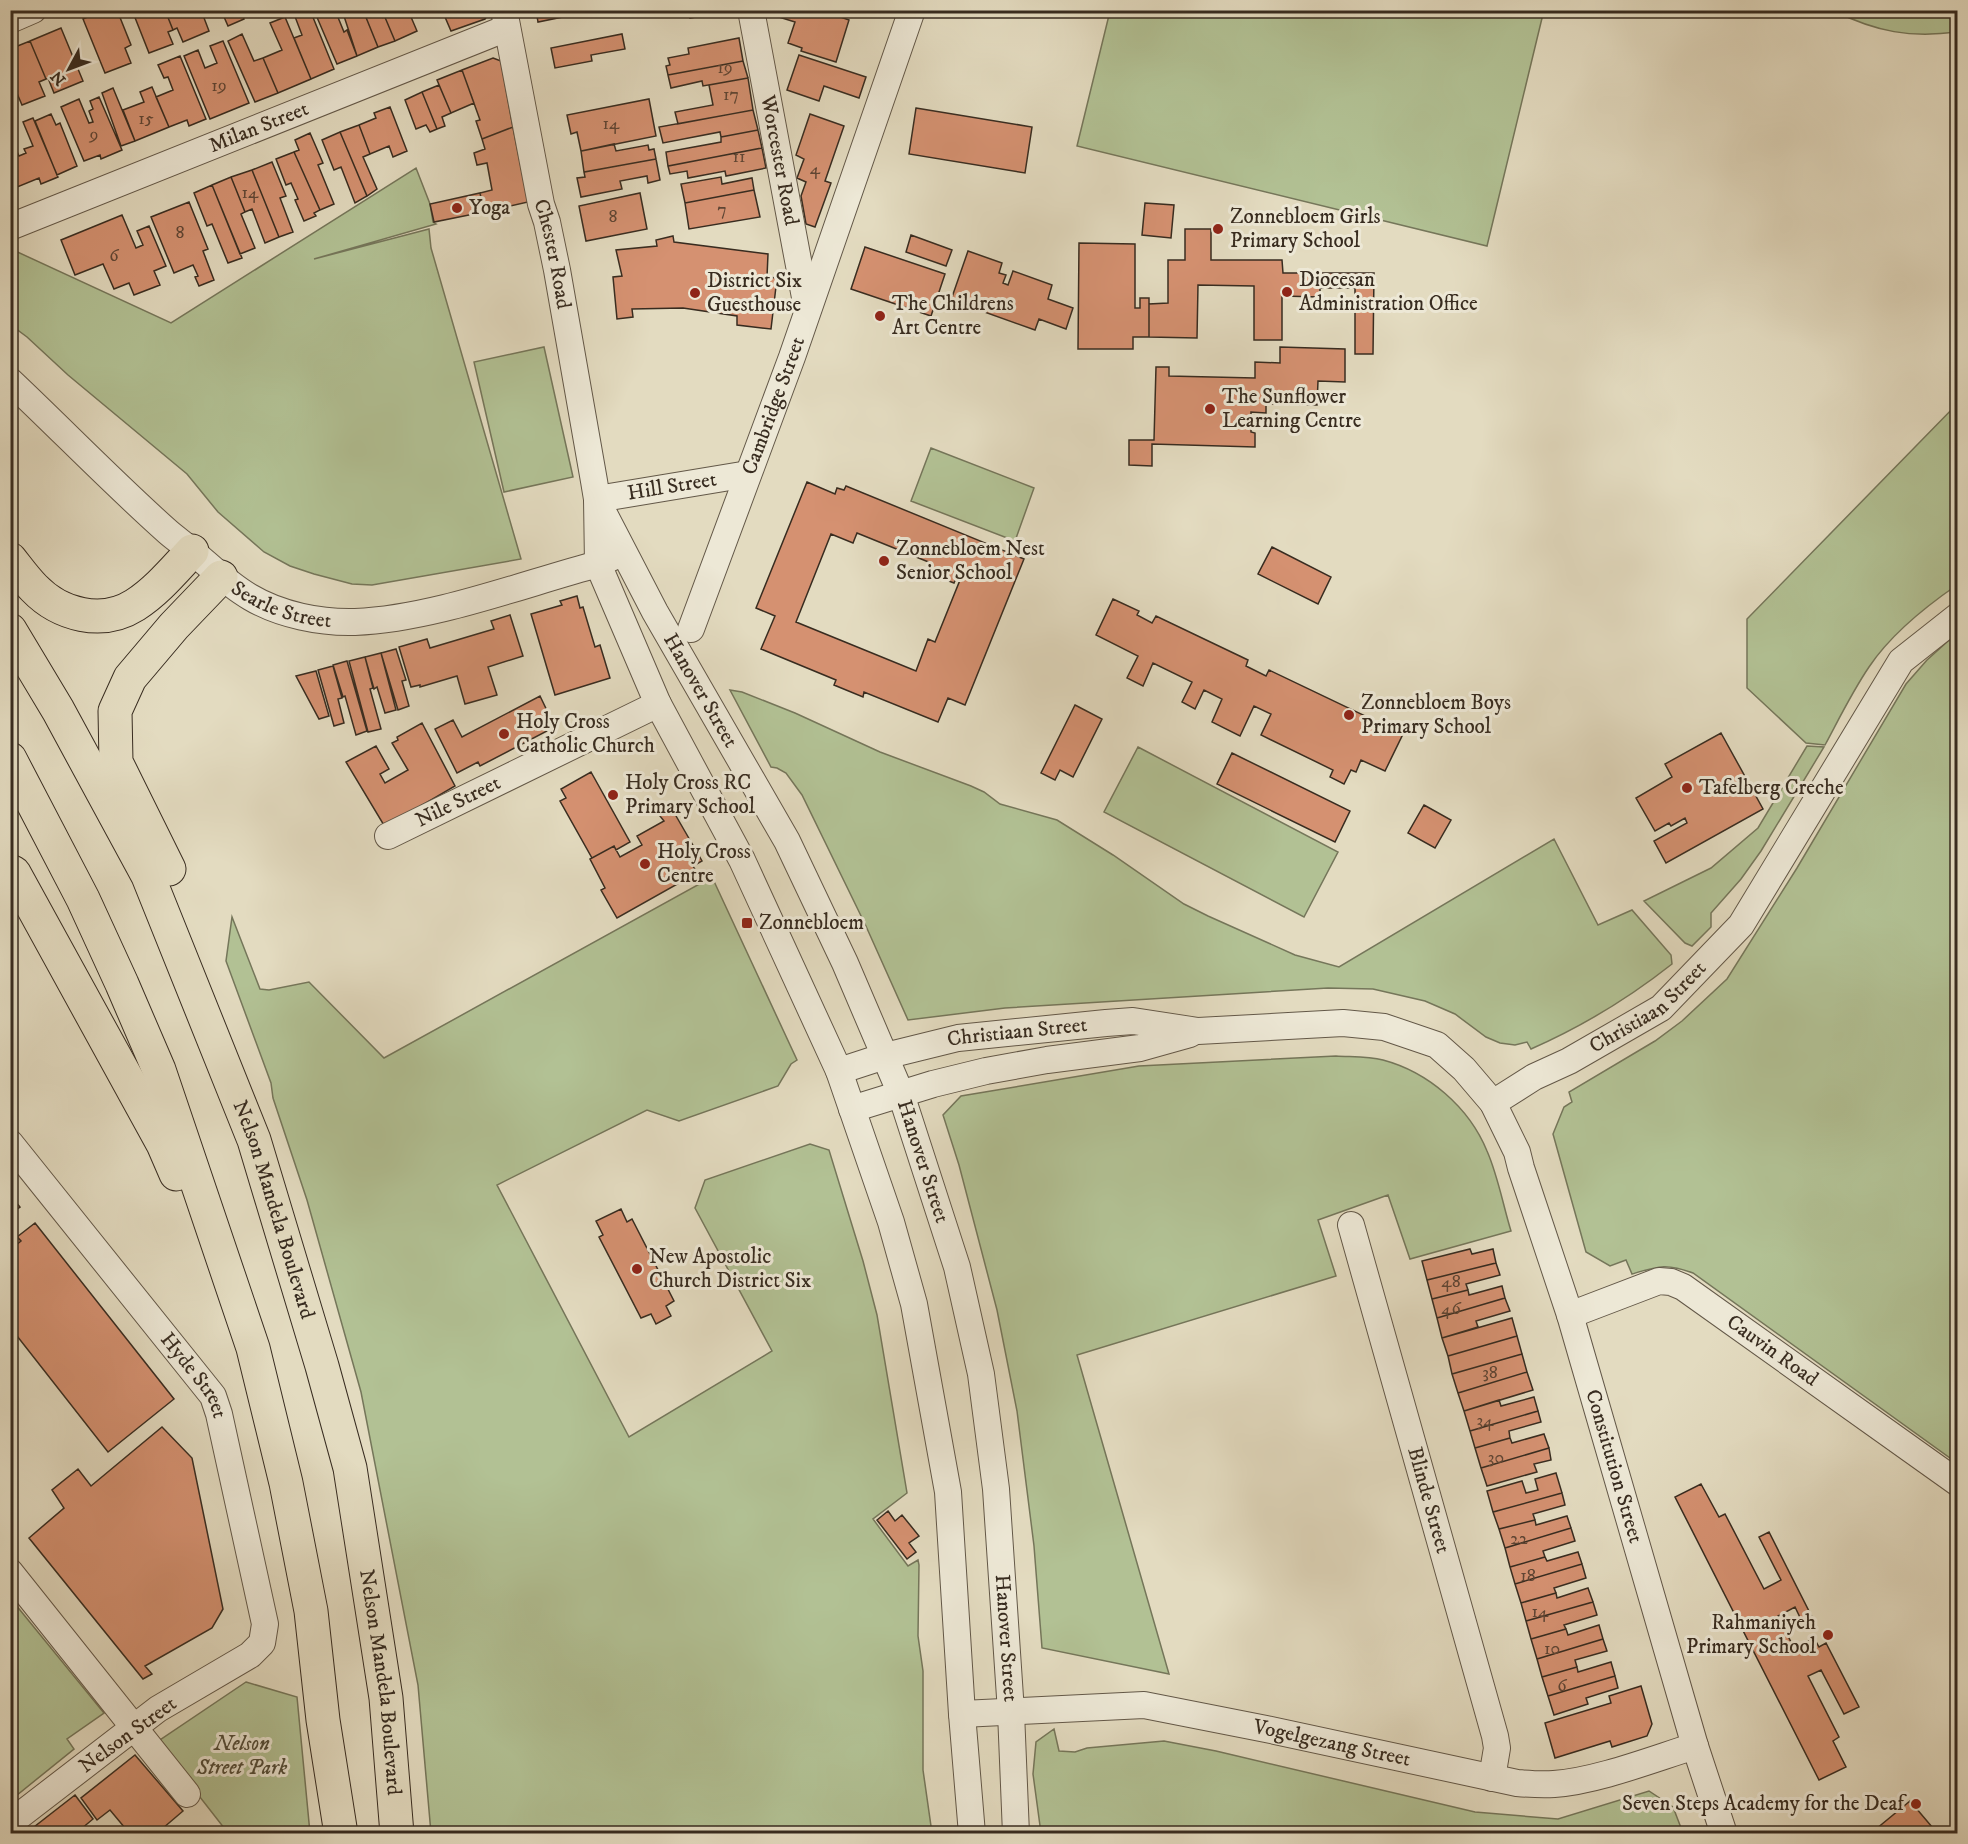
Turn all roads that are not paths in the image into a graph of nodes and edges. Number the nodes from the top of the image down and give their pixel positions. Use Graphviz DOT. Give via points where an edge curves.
graph roads {
  1 [pos="33,10"];
  2 [pos="751,10"];
  3 [pos="912,10"];
  4 [pos="506,19"];
  5 [pos="10,20"];
  6 [pos="10,227"];
  7 [pos="808,311"];
  8 [pos="10,381"];
  9 [pos="748,474"];
  10 [pos="597,499"];
  11 [pos="192,550"];
  12 [pos="623,553"];
  13 [pos="10,559"];
  14 [pos="598,564"];
  15 [pos="221,577"];
  16 [pos="1958,616"];
  17 [pos="692,629"];
  18 [pos="10,630"];
  19 [pos="658,704"];
  20 [pos="10,759"];
  21 [pos="388,837"];
  22 [pos="10,871"];
  23 [pos="1198,1031"];
  24 [pos="885,1056"];
  25 [pos="839,1071"];
  26 [pos="901,1094"];
  27 [pos="1493,1103"];
  28 [pos="852,1109"];
  29 [pos="254,1140"];
  30 [pos="10,1143"];
  31 [pos="1351,1225"];
  32 [pos="1570,1315"];
  33 [pos="253,1348"];
  34 [pos="1958,1484"];
  35 [pos="10,1572"];
  36 [pos="250,1655"];
  37 [pos="1011,1712"];
  38 [pos="962,1714"];
  39 [pos="135,1728"];
  40 [pos="1695,1746"];
  41 [pos="1492,1778"];
  42 [pos="187,1794"];
  43 [pos="10,1823"];
  44 [pos="341,1833"];
  45 [pos="397,1833"];
  46 [pos="972,1833"];
  47 [pos="1016,1833"];
  48 [pos="1724,1833"];
  1 -- 5 [label="street"];
  2 -- 7 [label="street, Worcester Road"];
  3 -- 7 [label="street, Cambridge Street"];
  4 -- 6 [label="street, Milan Street"];
  4 -- 10 [label="street, Chester Road" via="557,270"];
  7 -- 9 [label="street, Cambridge Street"];
  8 -- 11 [label="street, Searle Street" via="169,533"];
  9 -- 10 [label="street, Hill Street"];
  9 -- 17 [label="street, Cambridge Street"];
  10 -- 12 [label="street, Chester Road"];
  10 -- 14 [label="street, Chester Road"];
  11 -- 13 [label="highway" via="134,606 96,617 75,614 53,604 34,589"];
  11 -- 15 [label="street, Searle Street"];
  12 -- 14 [label="street, Searle Street"];
  12 -- 24 [label="street, Hanover Street" via="787,841"];
  14 -- 15 [label="street, Searle Street" via="444,607 353,622 327,621 276,609"];
  14 -- 19 [label="street, Hanover Street"];
  15 -- 29 [label="highway" via="130,678 115,711 116,762 175,881 237,1038"];
  16 -- 27 [label="street, Christiaan Street" via="1901,661 1741,925 1661,1008"];
  18 -- 29 [label="highway, Nelson Mandela Boulevard" via="53,700 148,876"];
  19 -- 21 [label="street, Nile Street"];
  19 -- 25 [label="street, Hanover Street" via="742,861"];
  20 -- 33 [label="highway" via="83,899 159,1070"];
  22 -- 33 [label="highway" via="163,1144"];
  23 -- 24 [label="street, Christiaan Street" via="1133,1021 1106,1023 958,1038"];
  23 -- 26 [label="street, Christiaan Street" via="1140,1048 996,1069"];
  23 -- 27 [label="street, Christiaan Street" via="1343,1023 1384,1027 1437,1045"];
  24 -- 25 [label="street, Christiaan Street"];
  24 -- 26 [label="street, Hanover Street"];
  25 -- 28 [label="street, Hanover Street"];
  26 -- 28 [label="street, Christiaan Street"];
  26 -- 37 [label="street, Hanover Street" via="957,1267 981,1374 996,1489"];
  27 -- 32 [label="street, Constitution Street" via="1517,1152"];
  28 -- 38 [label="street, Hanover Street" via="891,1222 923,1348 948,1492"];
  29 -- 45 [label="highway, Nelson Mandela Boulevard" via="350,1468 386,1698"];
  30 -- 36 [label="street, Hyde Street" via="213,1396 265,1624 262,1643"];
  31 -- 41 [label="street, Blinde Street" via="1496,1736"];
  32 -- 34 [label="street, Cauvin Road" via="1659,1281 1683,1287"];
  32 -- 40 [label="street, Constitution Street"];
  33 -- 44 [label="highway" via="286,1483 310,1611"];
  35 -- 39 [label="street"];
  36 -- 39 [label="street, Nelson Street" via="158,1709"];
  37 -- 38 [label="street, Vogelgezang Street"];
  37 -- 41 [label="street, Vogelgezang Street" via="1143,1705"];
  37 -- 47 [label="street, Hanover Street"];
  38 -- 46 [label="street, Hanover Street"];
  39 -- 42 [label="street"];
  39 -- 43 [label="street, Nelson Street"];
  40 -- 41 [label="street, Vogelgezang Street" via="1556,1784"];
  40 -- 48 [label="street, Constitution Street"];
}
